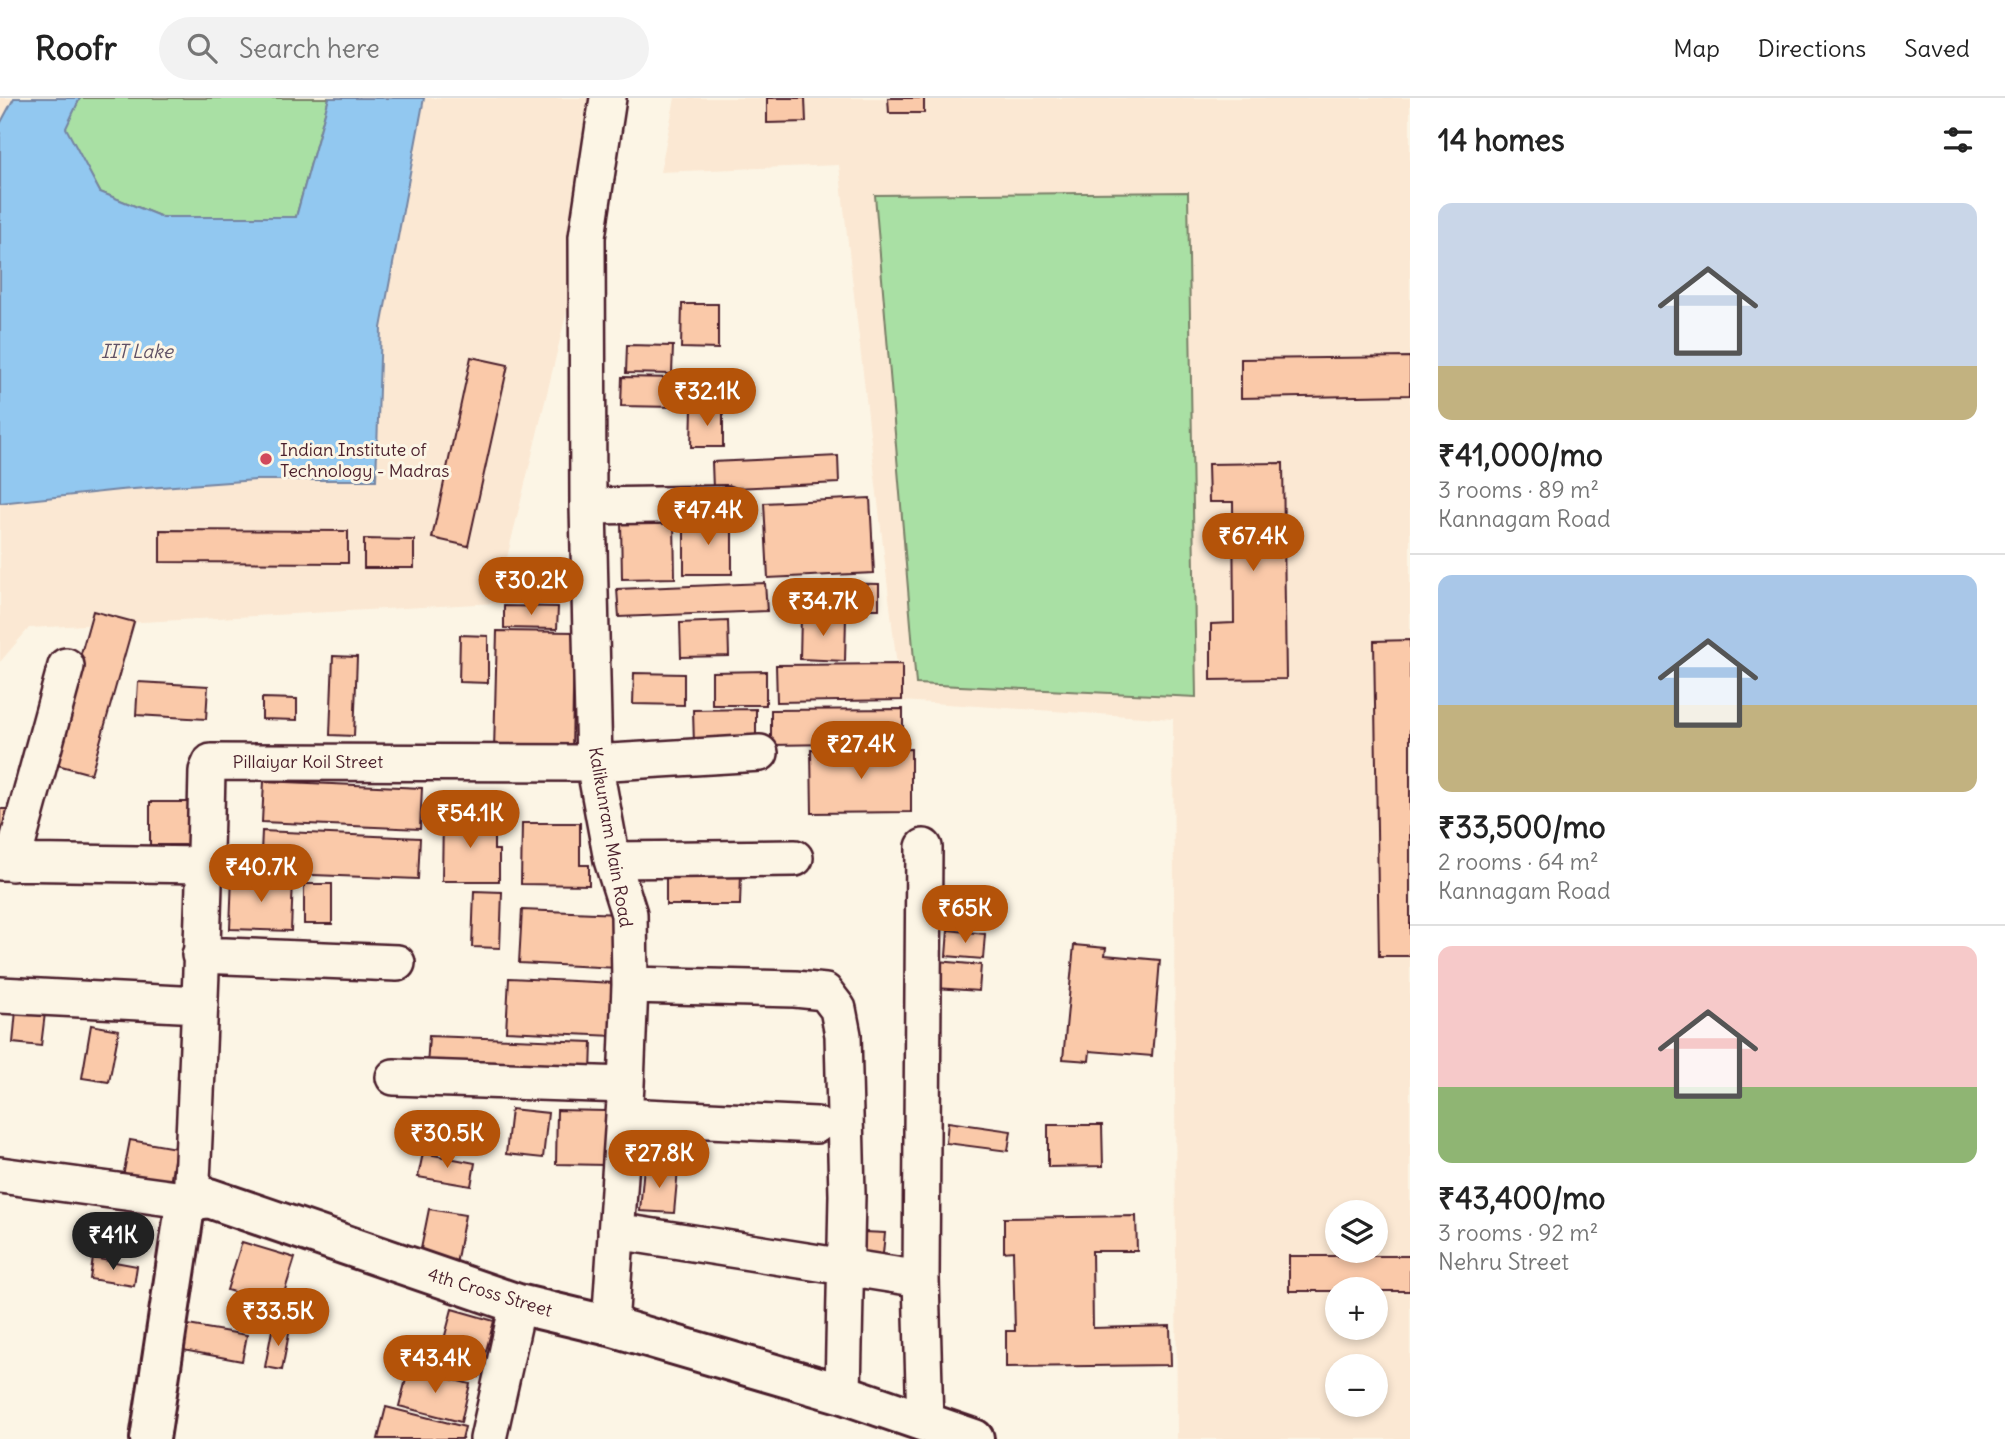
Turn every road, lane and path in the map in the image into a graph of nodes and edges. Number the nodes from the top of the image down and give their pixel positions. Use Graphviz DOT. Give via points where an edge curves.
graph roads {
  1 [pos="608,98"];
  2 [pos="726,504"];
  3 [pos="588,506"];
  4 [pos="66,666"];
  5 [pos="760,753"];
  6 [pos="594,763"];
  7 [pos="925,847"];
  8 [pos="795,858"];
  9 [pos="612,859"];
  10 [pos="6,863"];
  11 [pos="205,865"];
  12 [pos="200,955"];
  13 [pos="397,963"];
  14 [pos="630,985"];
  15 [pos="0,995"];
  16 [pos="200,1005"];
  17 [pos="394,1076"];
  18 [pos="625,1100"];
  19 [pos="816,1125"];
  20 [pos="0,1175"];
  21 [pos="191,1201"];
  22 [pos="616,1231"];
  23 [pos="847,1268"];
  24 [pos="920,1279"];
  25 [pos="518,1304"];
  26 [pos="610,1326"];
  27 [pos="843,1394"];
  28 [pos="925,1423"];
  29 [pos="150,1439"];
  30 [pos="488,1439"];
  31 [pos="974,1439"];
  1 -- 3 [label="street, Kalikunram Main Road" via="587,237"];
  2 -- 3 [label="street"];
  3 -- 6 [label="street, Kalikunram Main Road"];
  4 -- 10 [label="street"];
  5 -- 6 [label="street, Pillaiyar Koil Street"];
  6 -- 9 [label="street, Kalikunram Main Road"];
  6 -- 11 [label="street, Pillaiyar Koil Street" via="211,762 206,771"];
  7 -- 24 [label="street"];
  8 -- 9 [label="street"];
  9 -- 14 [label="street, Kalikunram Main Road" via="629,914"];
  10 -- 11 [label="street"];
  11 -- 12 [label="street, Pillaiyar Koil Street"];
  12 -- 13 [label="street"];
  12 -- 16 [label="street, Pillaiyar Koil Street"];
  14 -- 18 [label="street, Kalikunram Main Road"];
  14 -- 23 [label="street" via="825,992 838,1009 843,1035"];
  15 -- 16 [label="street"];
  16 -- 21 [label="street, Pillaiyar Koil Street"];
  17 -- 18 [label="street"];
  18 -- 19 [label="street"];
  18 -- 22 [label="street, Kalikunram Main Road"];
  20 -- 21 [label="street, 4th Cross Street"];
  21 -- 25 [label="street, 4th Cross Street" via="209,1198"];
  21 -- 29 [label="street" via="184,1214"];
  22 -- 23 [label="street"];
  22 -- 26 [label="street, Kalikunram Main Road"];
  23 -- 24 [label="street"];
  23 -- 27 [label="street"];
  24 -- 28 [label="street"];
  25 -- 26 [label="street, 4th Cross Street"];
  25 -- 30 [label="street"];
  26 -- 27 [label="street, 4th Cross Street"];
  27 -- 28 [label="street, 4th Cross Street"];
  28 -- 31 [label="street, 4th Cross Street"];
}
